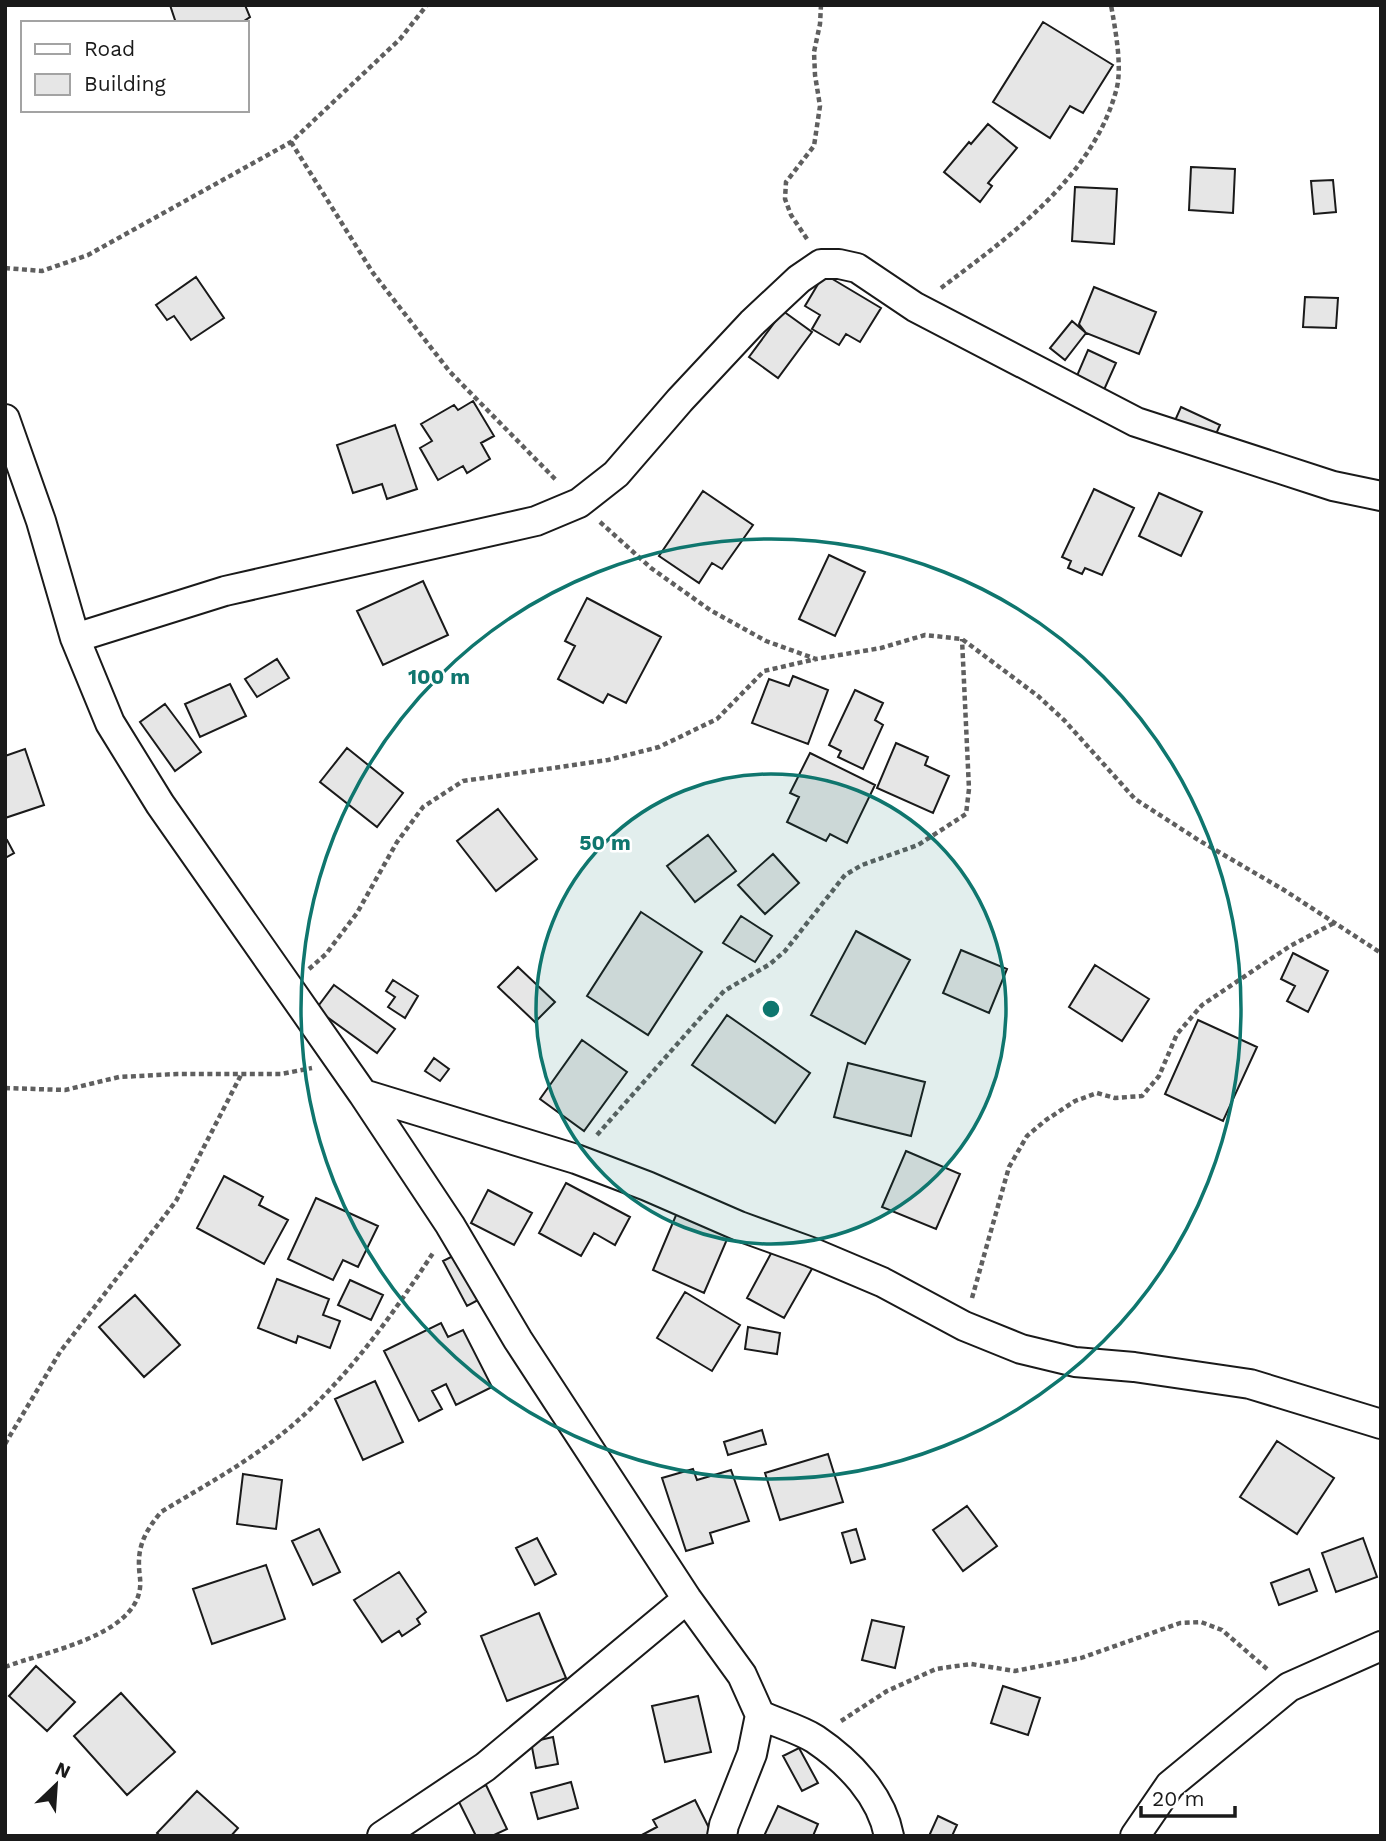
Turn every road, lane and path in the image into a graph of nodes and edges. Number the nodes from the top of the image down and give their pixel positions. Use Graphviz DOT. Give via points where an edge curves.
graph roads {
  1 [pos="427,5"];
  2 [pos="821,5"];
  3 [pos="1111,5"];
  4 [pos="292,142"];
  5 [pos="821,264"];
  6 [pos="5,268"];
  7 [pos="915,307"];
  8 [pos="5,419"];
  9 [pos="1381,496"];
  10 [pos="579,503"];
  11 [pos="75,638"];
  12 [pos="962,639"];
  13 [pos="816,659"];
  14 [pos="1334,923"];
  15 [pos="1381,953"];
  16 [pos="288,988"];
  17 [pos="340,1063"];
  18 [pos="241,1075"];
  19 [pos="5,1088"];
  20 [pos="363,1094"];
  21 [pos="576,1159"];
  22 [pos="450,1226"];
  23 [pos="964,1326"];
  24 [pos="1381,1424"];
  25 [pos="5,1444"];
  26 [pos="687,1599"];
  27 [pos="1381,1646"];
  28 [pos="5,1667"];
  29 [pos="1289,1687"];
  30 [pos="760,1715"];
  31 [pos="814,1738"];
  32 [pos="382,1836"];
  33 [pos="722,1836"];
  34 [pos="888,1836"];
  35 [pos="1135,1836"];
  1 -- 4 [label="path" via="400,39"];
  2 -- 5 [label="path" via="814,52 820,106 814,146 786,182 785,200"];
  3 -- 7 [label="path" via="1117,89 1100,132 1072,172 1017,230"];
  4 -- 6 [label="path" via="88,255 42,271"];
  4 -- 10 [label="path" via="373,273 450,372"];
  5 -- 7 [label="street" via="857,268"];
  5 -- 10 [label="street" via="752,323 616,474"];
  7 -- 9 [label="street" via="1136,422 1309,479"];
  8 -- 11 [label="street"];
  10 -- 11 [label="street" via="536,521 225,590"];
  10 -- 13 [label="path" via="651,568 710,610 766,641"];
  11 -- 16 [label="street" via="110,723 160,804"];
  12 -- 13 [label="path" via="925,635"];
  12 -- 14 [label="path" via="1065,719 1135,799"];
  12 -- 21 [label="path" via="969,789 966,814 918,845 845,875 785,951 724,991"];
  13 -- 16 [label="path" via="764,671 717,719 659,747 608,760 463,781 423,807 397,842 357,913 326,954"];
  14 -- 15 [label="path"];
  14 -- 23 [label="path" via="1290,946 1202,1005 1177,1034 1159,1076 1142,1096 1115,1098 1097,1093 1075,1101 1027,1136 1009,1167"];
  16 -- 17 [label="street"];
  17 -- 18 [label="path" via="281,1074"];
  17 -- 20 [label="street"];
  18 -- 19 [label="path" via="119,1077 65,1090"];
  18 -- 25 [label="path" via="176,1201 60,1352"];
  20 -- 21 [label="street"];
  20 -- 22 [label="street"];
  21 -- 23 [label="street" via="882,1282"];
  22 -- 26 [label="street"];
  22 -- 28 [label="path" via="394,1313 296,1423 153,1522 139,1549 139,1592 128,1612 112,1626 71,1646"];
  23 -- 24 [label="street" via="1021,1349 1075,1362 1250,1384"];
  26 -- 30 [label="street" via="742,1675"];
  26 -- 32 [label="street" via="485,1767"];
  27 -- 29 [label="street"];
  29 -- 31 [label="path" via="1222,1630 1200,1622 1180,1623 1081,1658 1015,1671 971,1664 936,1669 887,1691"];
  29 -- 35 [label="street" via="1170,1785"];
  30 -- 31 [label="street"];
  30 -- 33 [label="street" via="752,1754"];
  31 -- 34 [label="street" via="861,1778 885,1816"];
}
